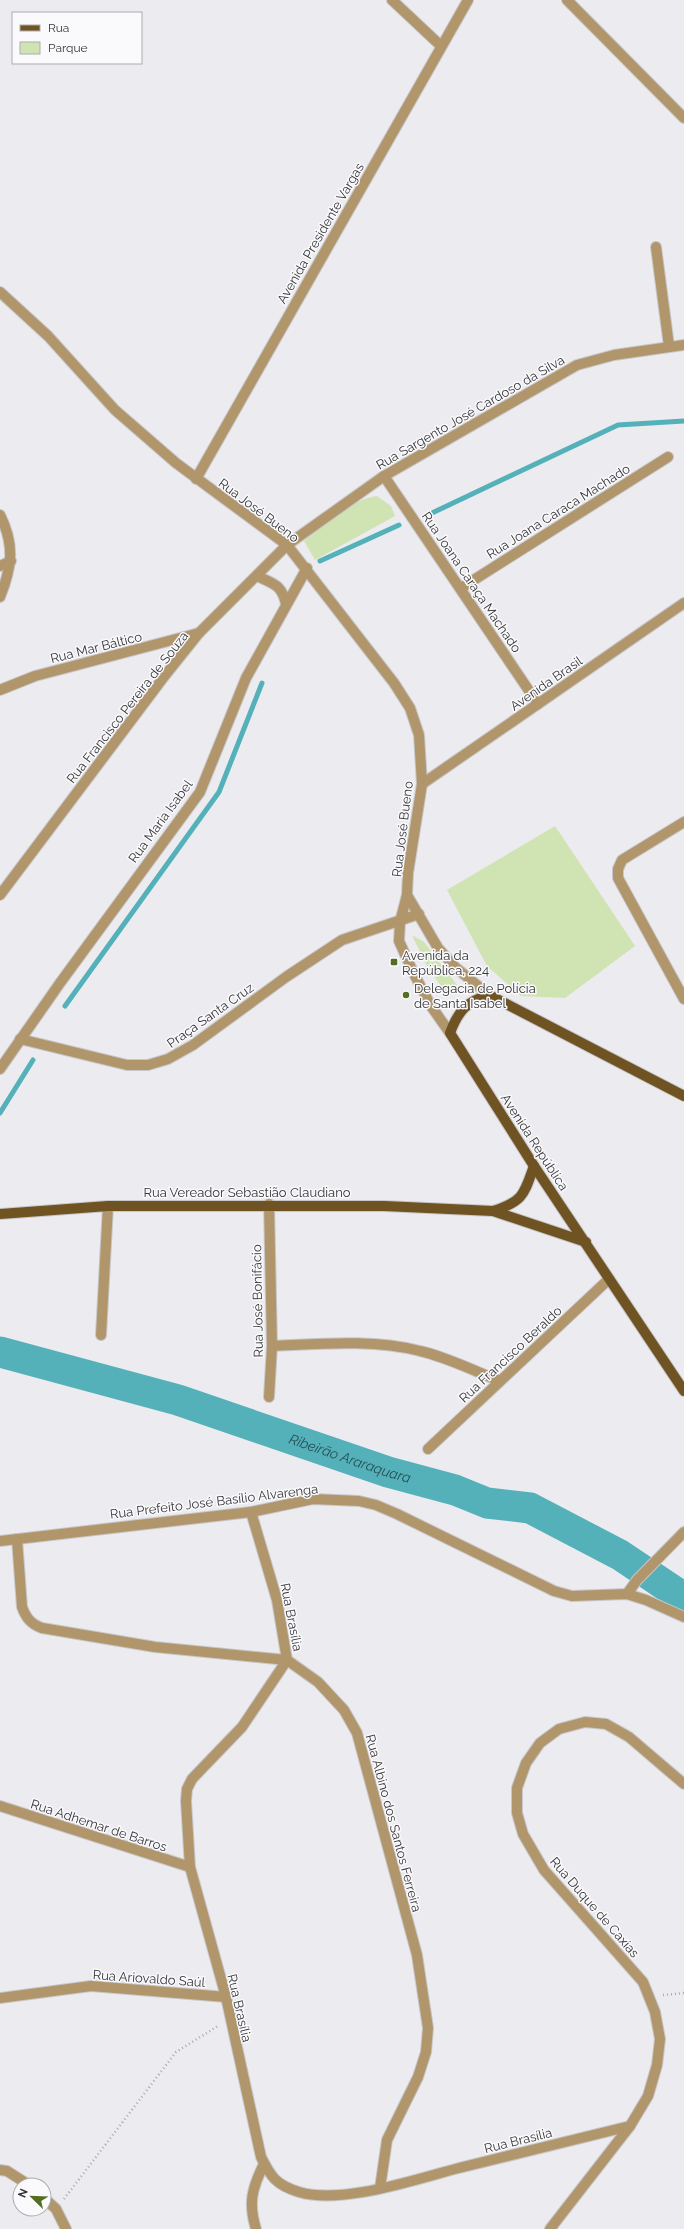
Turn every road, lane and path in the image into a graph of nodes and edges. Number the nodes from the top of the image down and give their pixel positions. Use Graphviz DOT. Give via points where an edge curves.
graph roads {
  1 [pos="392,0"];
  2 [pos="468,0"];
  3 [pos="567,0"];
  4 [pos="441,46"];
  5 [pos="684,118"];
  6 [pos="656,247"];
  7 [pos="0,292"];
  8 [pos="684,344"];
  9 [pos="669,346"];
  10 [pos="668,457"];
  11 [pos="384,476"];
  12 [pos="196,479"];
  13 [pos="0,515"];
  14 [pos="287,545"];
  15 [pos="11,561"];
  16 [pos="0,566"];
  17 [pos="307,568"];
  18 [pos="257,576"];
  19 [pos="461,588"];
  20 [pos="0,597"];
  21 [pos="286,604"];
  22 [pos="682,608"];
  23 [pos="199,633"];
  24 [pos="0,690"];
  25 [pos="538,704"];
  26 [pos="422,784"];
  27 [pos="684,822"];
  28 [pos="0,895"];
  29 [pos="407,895"];
  30 [pos="418,914"];
  31 [pos="400,922"];
  32 [pos="679,981"];
  33 [pos="489,995"];
  34 [pos="684,999"];
  35 [pos="450,1033"];
  36 [pos="20,1039"];
  37 [pos="0,1069"];
  38 [pos="684,1096"];
  39 [pos="534,1166"];
  40 [pos="269,1204"];
  41 [pos="108,1206"];
  42 [pos="493,1211"];
  43 [pos="0,1214"];
  44 [pos="586,1242"];
  45 [pos="609,1279"];
  46 [pos="101,1335"];
  47 [pos="272,1346"];
  48 [pos="500,1381"];
  49 [pos="684,1391"];
  50 [pos="269,1397"];
  51 [pos="428,1449"];
  52 [pos="251,1512"];
  53 [pos="684,1532"];
  54 [pos="17,1539"];
  55 [pos="0,1541"];
  56 [pos="626,1594"];
  57 [pos="684,1617"];
  58 [pos="287,1660"];
  59 [pos="684,1784"];
  60 [pos="0,1806"];
  61 [pos="190,1867"];
  62 [pos="684,1993"];
  63 [pos="226,1997"];
  64 [pos="648,1997"];
  65 [pos="0,1998"];
  66 [pos="229,2019"];
  67 [pos="630,2126"];
  68 [pos="264,2164"];
  69 [pos="0,2170"];
  70 [pos="15,2177"];
  71 [pos="380,2188"];
  72 [pos="52,2205"];
  73 [pos="56,2209"];
  74 [pos="66,2229"];
  75 [pos="256,2229"];
  76 [pos="550,2229"];
  1 -- 4 [label="street"];
  2 -- 4 [label="street, Avenida Presidente Vargas"];
  3 -- 5 [label="street"];
  4 -- 12 [label="street, Avenida Presidente Vargas"];
  6 -- 9 [label="street"];
  7 -- 12 [label="street, Rua José Bueno" via="48,336 115,410"];
  8 -- 9 [label="street, Rua Sargento José Cardoso da Silva"];
  9 -- 11 [label="street, Rua Sargento José Cardoso da Silva" via="614,355 578,365"];
  10 -- 19 [label="street, Rua Joana Caraca Machado"];
  11 -- 14 [label="street, Rua Sargento José Cardoso da Silva"];
  11 -- 19 [label="street, Rua Joana Caraça Machado"];
  12 -- 14 [label="street, Rua José Bueno"];
  13 -- 15 [label="street" via="7,530"];
  14 -- 17 [label="street, Rua José Bueno"];
  14 -- 18 [label="street, Rua Francisco Pereira de Souza"];
  15 -- 16 [label="street"];
  15 -- 20 [label="street" via="8,578"];
  17 -- 21 [label="street, Rua Maria Isabel"];
  17 -- 26 [label="street, Rua José Bueno" via="410,708 418,736"];
  18 -- 21 [label="street" via="278,586 284,593"];
  18 -- 23 [label="street, Rua Francisco Pereira de Souza"];
  19 -- 25 [label="street, Rua Joana Caraça Machado"];
  21 -- 36 [label="street, Rua Maria Isabel" via="246,678 200,792"];
  22 -- 25 [label="street, Avenida Brasil"];
  23 -- 24 [label="street, Rua Mar Báltico" via="35,676"];
  23 -- 28 [label="street, Rua Francisco Pereira de Souza"];
  25 -- 26 [label="street, Avenida Brasil"];
  26 -- 29 [label="street, Rua José Bueno"];
  27 -- 32 [label="street" via="622,860 618,869 622,888"];
  29 -- 30 [label="street"];
  29 -- 31 [label="street, Avenida República"];
  30 -- 31 [label="street, Praça Santa Cruz"];
  30 -- 33 [label="street" via="429,936 455,967"];
  31 -- 35 [label="street, Avenida República" via="399,941 402,949 431,1006"];
  31 -- 36 [label="street, Praça Santa Cruz" via="342,940 286,977 193,1045 168,1059 148,1065 127,1065"];
  32 -- 34 [label="street"];
  33 -- 35 [label="main road" via="474,999 463,1009"];
  33 -- 38 [label="main road"];
  35 -- 39 [label="main road, Avenida República"];
  36 -- 37 [label="street, Rua Maria Isabel"];
  39 -- 42 [label="main road" via="521,1197 511,1205"];
  39 -- 44 [label="main road, Avenida República"];
  40 -- 41 [label="main road, Rua Vereador Sebastião Claudiano"];
  40 -- 42 [label="main road, Rua Vereador Sebastião Claudiano"];
  40 -- 47 [label="street, Rua José Bonifácio"];
  41 -- 43 [label="main road, Rua Vereador Sebastião Claudiano"];
  41 -- 46 [label="street"];
  42 -- 44 [label="main road"];
  44 -- 45 [label="main road, Avenida República"];
  45 -- 48 [label="street, Rua Francisco Beraldo"];
  45 -- 49 [label="main road, Avenida República"];
  47 -- 48 [label="street" via="394,1346 421,1351"];
  47 -- 50 [label="street, Rua José Bonifácio"];
  48 -- 51 [label="street, Rua Francisco Beraldo"];
  52 -- 54 [label="street, Rua Prefeito José Basílio Alvarenga"];
  52 -- 56 [label="street, Rua Prefeito José Basílio Alvarenga" via="313,1499 359,1501 397,1514 554,1591 572,1596"];
  52 -- 58 [label="street, Rua Brasília" via="277,1600"];
  53 -- 56 [label="street"];
  54 -- 55 [label="street, Rua Prefeito José Basílio Alvarenga"];
  54 -- 58 [label="street, Rua Albino dos Santos Ferreira" via="22,1607 26,1617 33,1624 42,1628 155,1647"];
  56 -- 57 [label="street, Rua Prefeito José Basílio Alvarenga"];
  58 -- 61 [label="street, Rua Brasília" via="242,1728 201,1768 187,1789"];
  58 -- 71 [label="street, Rua Albino dos Santos Ferreira" via="318,1682 344,1710 357,1733 417,1955 428,2028 426,2052 418,2077 387,2140"];
  59 -- 64 [label="street, Rua Duque de Caxias" via="629,1737 606,1724 585,1722 559,1729 540,1743 526,1763 517,1788 517,1813 523,1834 544,1870 638,1976"];
  60 -- 61 [label="street, Rua Adhemar de Barros"];
  61 -- 63 [label="street, Rua Brasília"];
  62 -- 64 [label="path"];
  63 -- 65 [label="street, Rua Ariovaldo Saúl" via="91,1986"];
  63 -- 66 [label="street, Rua Brasília"];
  64 -- 67 [label="street, Rua Duque de Caxias" via="655,2012 660,2039 657,2065 648,2096"];
  66 -- 68 [label="street, Rua Brasília"];
  66 -- 73 [label="path" via="176,2052"];
  67 -- 71 [label="street, Rua Brasília"];
  67 -- 76 [label="street, Rua Duque de Caxias"];
  68 -- 71 [label="street, Rua Brasília" via="270,2176 281,2185 300,2193 337,2195"];
  68 -- 75 [label="street" via="254,2185 251,2200"];
  69 -- 70 [label="street"];
  72 -- 73 [label="street"];
  73 -- 74 [label="street"];
}
